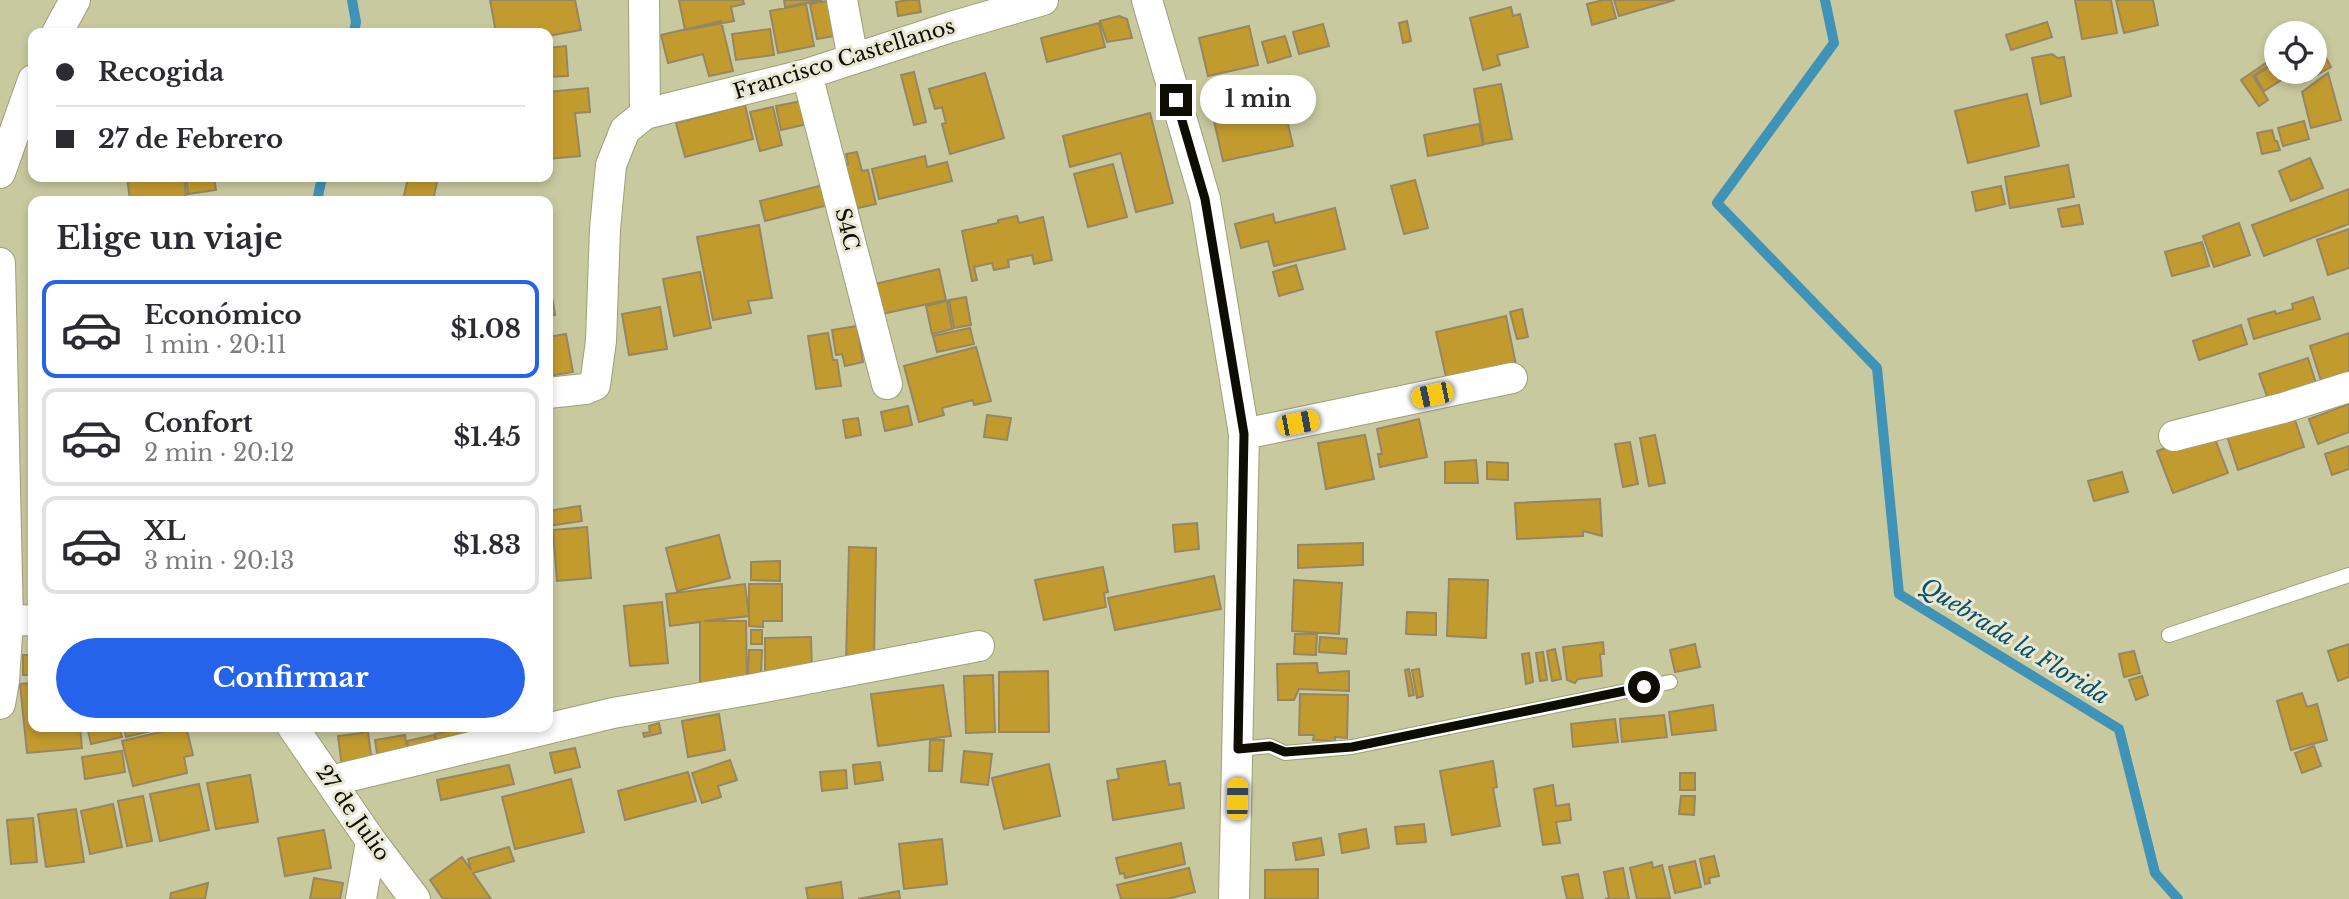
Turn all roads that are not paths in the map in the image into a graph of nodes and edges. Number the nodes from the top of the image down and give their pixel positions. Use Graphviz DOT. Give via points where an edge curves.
graph roads {
  1 [pos="75,0"];
  2 [pos="643,0"];
  3 [pos="842,0"];
  4 [pos="1043,0"];
  5 [pos="1147,0"];
  6 [pos="60,28"];
  7 [pos="853,59"];
  8 [pos="807,74"];
  9 [pos="28,94"];
  10 [pos="645,114"];
  11 [pos="0,173"];
  12 [pos="0,263"];
  13 [pos="1512,379"];
  14 [pos="887,384"];
  15 [pos="2349,387"];
  16 [pos="553,392"];
  17 [pos="1244,434"];
  18 [pos="2174,436"];
  19 [pos="2349,575"];
  20 [pos="20,620"];
  21 [pos="2169,635"];
  22 [pos="979,646"];
  23 [pos="1670,682"];
  24 [pos="1,689"];
  25 [pos="553,727"];
  26 [pos="296,732"];
  27 [pos="534,732"];
  28 [pos="1238,749"];
  29 [pos="330,781"];
  30 [pos="371,841"];
  31 [pos="361,899"];
  32 [pos="415,899"];
  33 [pos="1234,899"];
  1 -- 6 [label="street"];
  2 -- 10 [label="street"];
  3 -- 7 [label="street"];
  4 -- 7 [label="street, Francisco Castellanos"];
  5 -- 17 [label="street" via="1205,199"];
  7 -- 8 [label="street, Francisco Castellanos"];
  8 -- 10 [label="street, Francisco Castellanos"];
  8 -- 14 [label="street, S4C"];
  9 -- 11 [label="street"];
  10 -- 16 [label="street" via="625,130 611,166 601,341 594,385"];
  12 -- 20 [label="street"];
  13 -- 17 [label="street"];
  15 -- 18 [label="street"];
  17 -- 28 [label="street"];
  19 -- 21 [label="lane"];
  20 -- 24 [label="street"];
  22 -- 25 [label="street"];
  23 -- 28 [label="lane" via="1352,747 1285,752 1270,746"];
  26 -- 29 [label="street, 27 de Julio"];
  27 -- 29 [label="street"];
  28 -- 33 [label="street"];
  29 -- 30 [label="street, 27 de Julio"];
  30 -- 31 [label="street"];
  30 -- 32 [label="street, 27 de Julio"];
}
